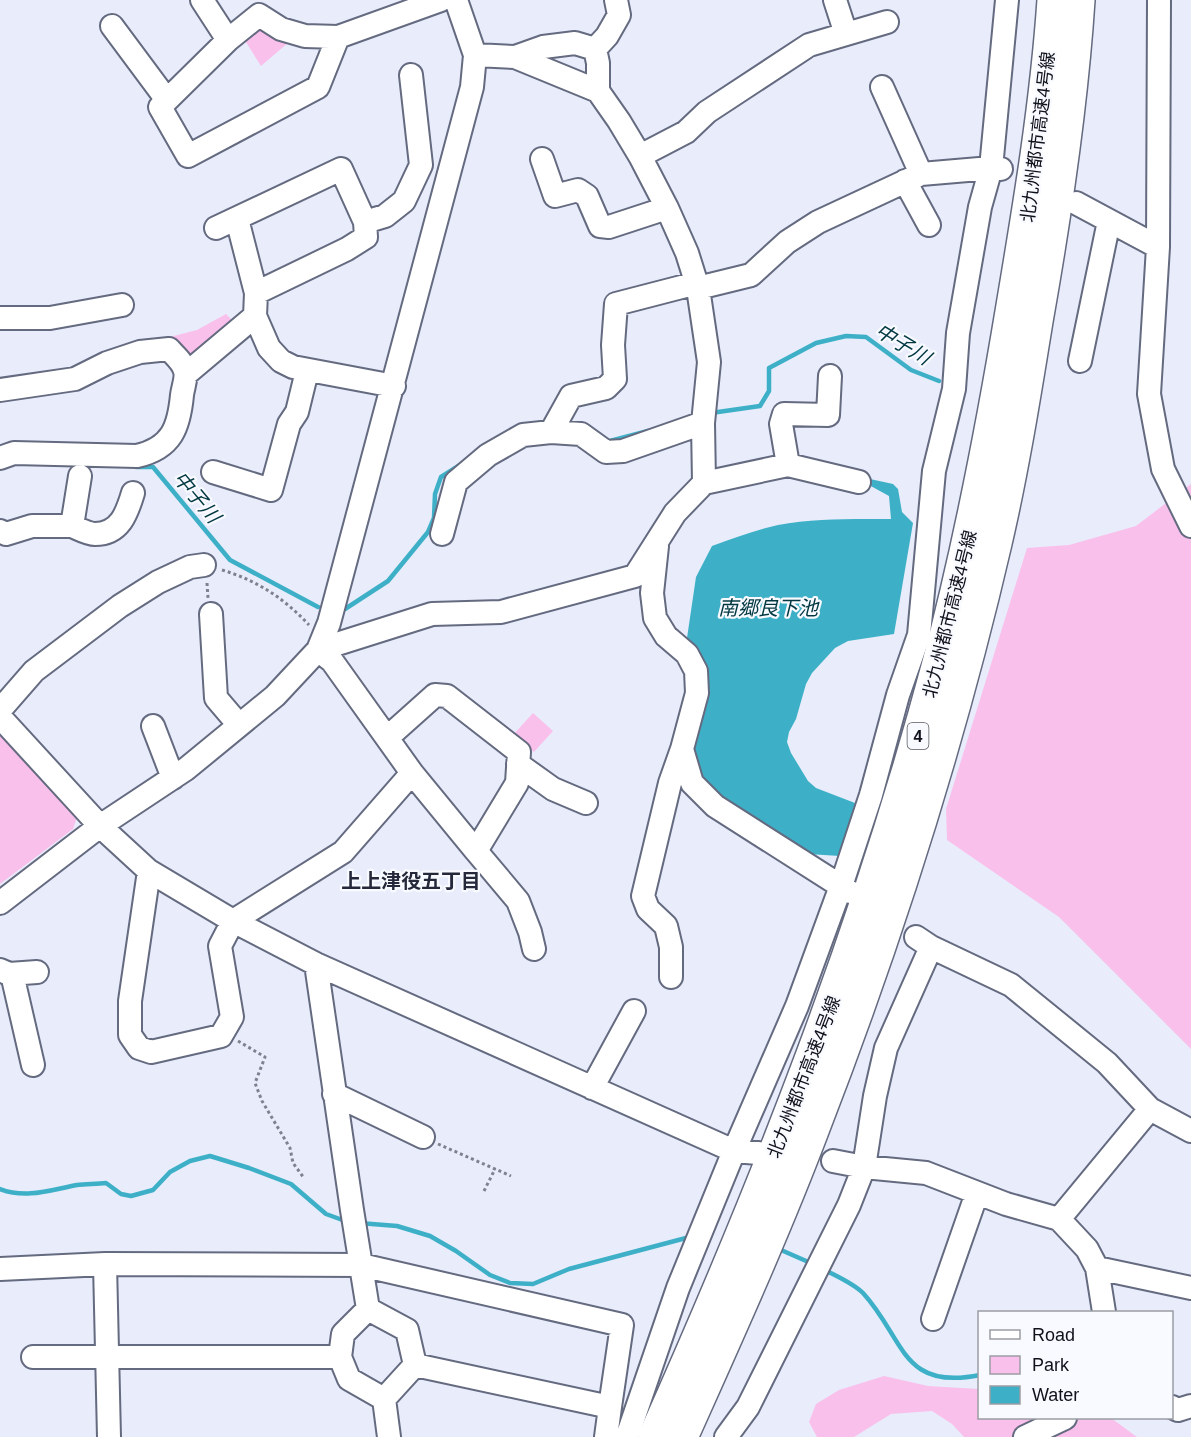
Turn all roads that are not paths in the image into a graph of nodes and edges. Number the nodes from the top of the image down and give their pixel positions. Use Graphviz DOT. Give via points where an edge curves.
graph roads {
  1 [pos="202,0"];
  2 [pos="441,0"];
  3 [pos="456,0"];
  4 [pos="616,0"];
  5 [pos="835,0"];
  6 [pos="1007,0"];
  7 [pos="1054,0"];
  8 [pos="1078,0"];
  9 [pos="1160,0"];
  10 [pos="887,22"];
  11 [pos="111,26"];
  12 [pos="846,34"];
  13 [pos="338,37"];
  14 [pos="228,40"];
  15 [pos="595,49"];
  16 [pos="476,54"];
  17 [pos="515,57"];
  18 [pos="411,75"];
  19 [pos="882,87"];
  20 [pos="598,91"];
  21 [pos="167,100"];
  22 [pos="640,156"];
  23 [pos="543,159"];
  24 [pos="996,169"];
  25 [pos="913,178"];
  26 [pos="1076,203"];
  27 [pos="667,208"];
  28 [pos="237,219"];
  29 [pos="1109,221"];
  30 [pos="365,222"];
  31 [pos="929,225"];
  32 [pos="216,228"];
  33 [pos="1158,247"];
  34 [pos="698,286"];
  35 [pos="256,293"];
  36 [pos="122,305"];
  37 [pos="255,316"];
  38 [pos="0,318"];
  39 [pos="1080,361"];
  40 [pos="307,371"];
  41 [pos="186,374"];
  42 [pos="831,376"];
  43 [pos="394,386"];
  44 [pos="0,390"];
  45 [pos="703,423"];
  46 [pos="551,432"];
  47 [pos="0,458"];
  48 [pos="788,465"];
  49 [pos="213,472"];
  50 [pos="80,476"];
  51 [pos="859,482"];
  52 [pos="704,483"];
  53 [pos="133,493"];
  54 [pos="72,526"];
  55 [pos="1191,526"];
  56 [pos="0,531"];
  57 [pos="442,534"];
  58 [pos="657,539"];
  59 [pos="204,565"];
  60 [pos="211,614"];
  61 [pos="320,644"];
  62 [pos="0,710"];
  63 [pos="0,717"];
  64 [pos="239,725"];
  65 [pos="153,726"];
  66 [pos="388,738"];
  67 [pos="682,750"];
  68 [pos="518,764"];
  69 [pos="412,773"];
  70 [pos="174,778"];
  71 [pos="585,803"];
  72 [pos="100,826"];
  73 [pos="476,851"];
  74 [pos="149,871"];
  75 [pos="845,889"];
  76 [pos="0,903"];
  77 [pos="233,921"];
  78 [pos="534,949"];
  79 [pos="316,964"];
  80 [pos="6,972"];
  81 [pos="37,972"];
  82 [pos="671,976"];
  83 [pos="634,1011"];
  84 [pos="33,1065"];
  85 [pos="592,1088"];
  86 [pos="334,1094"];
  87 [pos="1150,1109"];
  88 [pos="1191,1131"];
  89 [pos="423,1137"];
  90 [pos="734,1151"];
  91 [pos="758,1152"];
  92 [pos="833,1161"];
  93 [pos="864,1167"];
  94 [pos="977,1193"];
  95 [pos="1059,1219"];
  96 [pos="105,1264"];
  97 [pos="361,1265"];
  98 [pos="1096,1268"];
  99 [pos="0,1269"];
  100 [pos="1191,1288"];
  101 [pos="368,1309"];
  102 [pos="1104,1311"];
  103 [pos="933,1319"];
  104 [pos="33,1357"];
  105 [pos="108,1357"];
  106 [pos="340,1357"];
  107 [pos="415,1365"];
  108 [pos="384,1400"];
  109 [pos="1191,1406"];
  110 [pos="610,1407"];
  111 [pos="1173,1408"];
  112 [pos="1063,1419"];
  113 [pos="109,1437"];
  114 [pos="389,1437"];
  115 [pos="606,1437"];
  116 [pos="627,1437"];
  117 [pos="655,1437"];
  118 [pos="681,1437"];
  119 [pos="726,1437"];
  120 [pos="1025,1437"];
  1 -- 14 [label="street"];
  2 -- 13 [label="street"];
  3 -- 16 [label="street"];
  4 -- 15 [label="street" via="619,15"];
  5 -- 12 [label="street"];
  6 -- 24 [label="street"];
  7 -- 117 [label="highway, 北九州都市高速4号線 / 4" via="1030,207 996,409 971,535 935,677 875,879 831,1008 742,1237"];
  8 -- 118 [label="highway, 北九州都市高速4号線 / 4" via="1055,215 995,541 963,670 895,897 814,1127"];
  9 -- 33 [label="street"];
  10 -- 12 [label="street"];
  11 -- 21 [label="street"];
  12 -- 22 [label="street" via="809,45 707,112 686,132"];
  13 -- 14 [label="street" via="305,36 281,29 259,15"];
  13 -- 21 [label="street" via="318,87 188,156 160,107"];
  14 -- 21 [label="street"];
  15 -- 17 [label="street" via="574,43 543,47"];
  15 -- 20 [label="street"];
  16 -- 17 [label="street"];
  16 -- 43 [label="street" via="472,87"];
  17 -- 20 [label="street"];
  18 -- 30 [label="street" via="422,165 404,201 385,216"];
  19 -- 25 [label="street"];
  20 -- 22 [label="street"];
  22 -- 27 [label="street"];
  23 -- 27 [label="street" via="555,196 578,190 587,196 600,226 609,227"];
  24 -- 25 [label="street"];
  24 -- 75 [label="street" via="981,207 958,333 954,389 934,471 919,635 898,695"];
  25 -- 31 [label="street"];
  25 -- 34 [label="street" via="818,222 787,242 751,275"];
  26 -- 29 [label="street"];
  27 -- 34 [label="street"];
  28 -- 30 [label="street" via="341,169"];
  28 -- 32 [label="street"];
  28 -- 35 [label="street"];
  29 -- 33 [label="street"];
  29 -- 39 [label="street"];
  30 -- 35 [label="street" via="366,237"];
  33 -- 55 [label="street" via="1149,394 1163,469"];
  34 -- 45 [label="street" via="709,362"];
  34 -- 46 [label="street" via="616,304 615,379 606,388 571,396"];
  35 -- 37 [label="street"];
  36 -- 38 [label="street" via="50,318"];
  37 -- 40 [label="street" via="275,355 292,368"];
  37 -- 41 [label="street"];
  40 -- 43 [label="street"];
  40 -- 49 [label="street" via="271,490"];
  41 -- 44 [label="street" via="169,349 140,352 75,379"];
  41 -- 47 [label="street" via="177,424 170,439 151,453 14,453"];
  42 -- 48 [label="street" via="828,415 784,414 781,424"];
  43 -- 61 [label="street"];
  45 -- 46 [label="street" via="622,451 606,452 581,434"];
  45 -- 52 [label="street"];
  46 -- 57 [label="street" via="523,435 488,455 456,482"];
  48 -- 51 [label="street"];
  48 -- 52 [label="street"];
  50 -- 54 [label="street"];
  52 -- 58 [label="street"];
  53 -- 54 [label="street" via="125,518 111,531 94,534"];
  54 -- 56 [label="street" via="32,526 6,534"];
  58 -- 61 [label="street" via="635,576 501,612 432,614"];
  58 -- 67 [label="street" via="652,593 655,618 666,636 687,654 696,671 697,693"];
  59 -- 62 [label="street" via="158,582 120,606 34,671"];
  60 -- 64 [label="street" via="216,698"];
  61 -- 64 [label="street" via="275,696"];
  61 -- 66 [label="street"];
  63 -- 72 [label="street"];
  64 -- 70 [label="street"];
  65 -- 70 [label="street"];
  66 -- 68 [label="street" via="435,695 447,696 519,752"];
  66 -- 69 [label="street"];
  67 -- 75 [label="street" via="692,783 715,806"];
  67 -- 82 [label="street" via="670,783 643,896 648,909 666,926"];
  68 -- 71 [label="street" via="553,789"];
  68 -- 73 [label="street" via="517,783"];
  69 -- 73 [label="street"];
  69 -- 77 [label="street" via="343,852"];
  70 -- 72 [label="street"];
  72 -- 74 [label="street"];
  72 -- 76 [label="street"];
  73 -- 78 [label="street" via="518,901"];
  74 -- 77 [label="street"];
  74 -- 77 [label="street" via="130,1001 130,1035 139,1048 151,1052 221,1036 224,1032 232,1017 220,946"];
  75 -- 90 [label="street"];
  77 -- 79 [label="street"];
  79 -- 85 [label="street"];
  79 -- 86 [label="street"];
  80 -- 81 [label="street"];
  80 -- 84 [label="street"];
  83 -- 85 [label="street"];
  85 -- 90 [label="street"];
  86 -- 89 [label="street"];
  86 -- 97 [label="street"];
  87 -- 88 [label="street"];
  87 -- 93 [label="street" via="1107,1063 1011,985 924,942 886,1048"];
  87 -- 95 [label="street"];
  90 -- 91 [label="street"];
  90 -- 116 [label="street" via="678,1288"];
  92 -- 93 [label="street"];
  93 -- 94 [label="street" via="926,1173"];
  93 -- 119 [label="street" via="821,1264 748,1407"];
  94 -- 95 [label="street"];
  94 -- 103 [label="street"];
  95 -- 98 [label="street" via="1087,1249"];
  96 -- 97 [label="street"];
  96 -- 99 [label="street"];
  96 -- 105 [label="street"];
  97 -- 101 [label="street"];
  97 -- 110 [label="street" via="622,1325"];
  98 -- 100 [label="street"];
  98 -- 102 [label="street"];
  101 -- 106 [label="street" via="343,1334"];
  101 -- 107 [label="street" via="407,1330"];
  104 -- 105 [label="street"];
  105 -- 106 [label="street"];
  105 -- 113 [label="street"];
  106 -- 108 [label="street" via="350,1379"];
  107 -- 108 [label="street"];
  107 -- 110 [label="street"];
  108 -- 114 [label="street"];
  109 -- 111 [label="street"];
  110 -- 115 [label="street"];
  112 -- 120 [label="street"];
}
